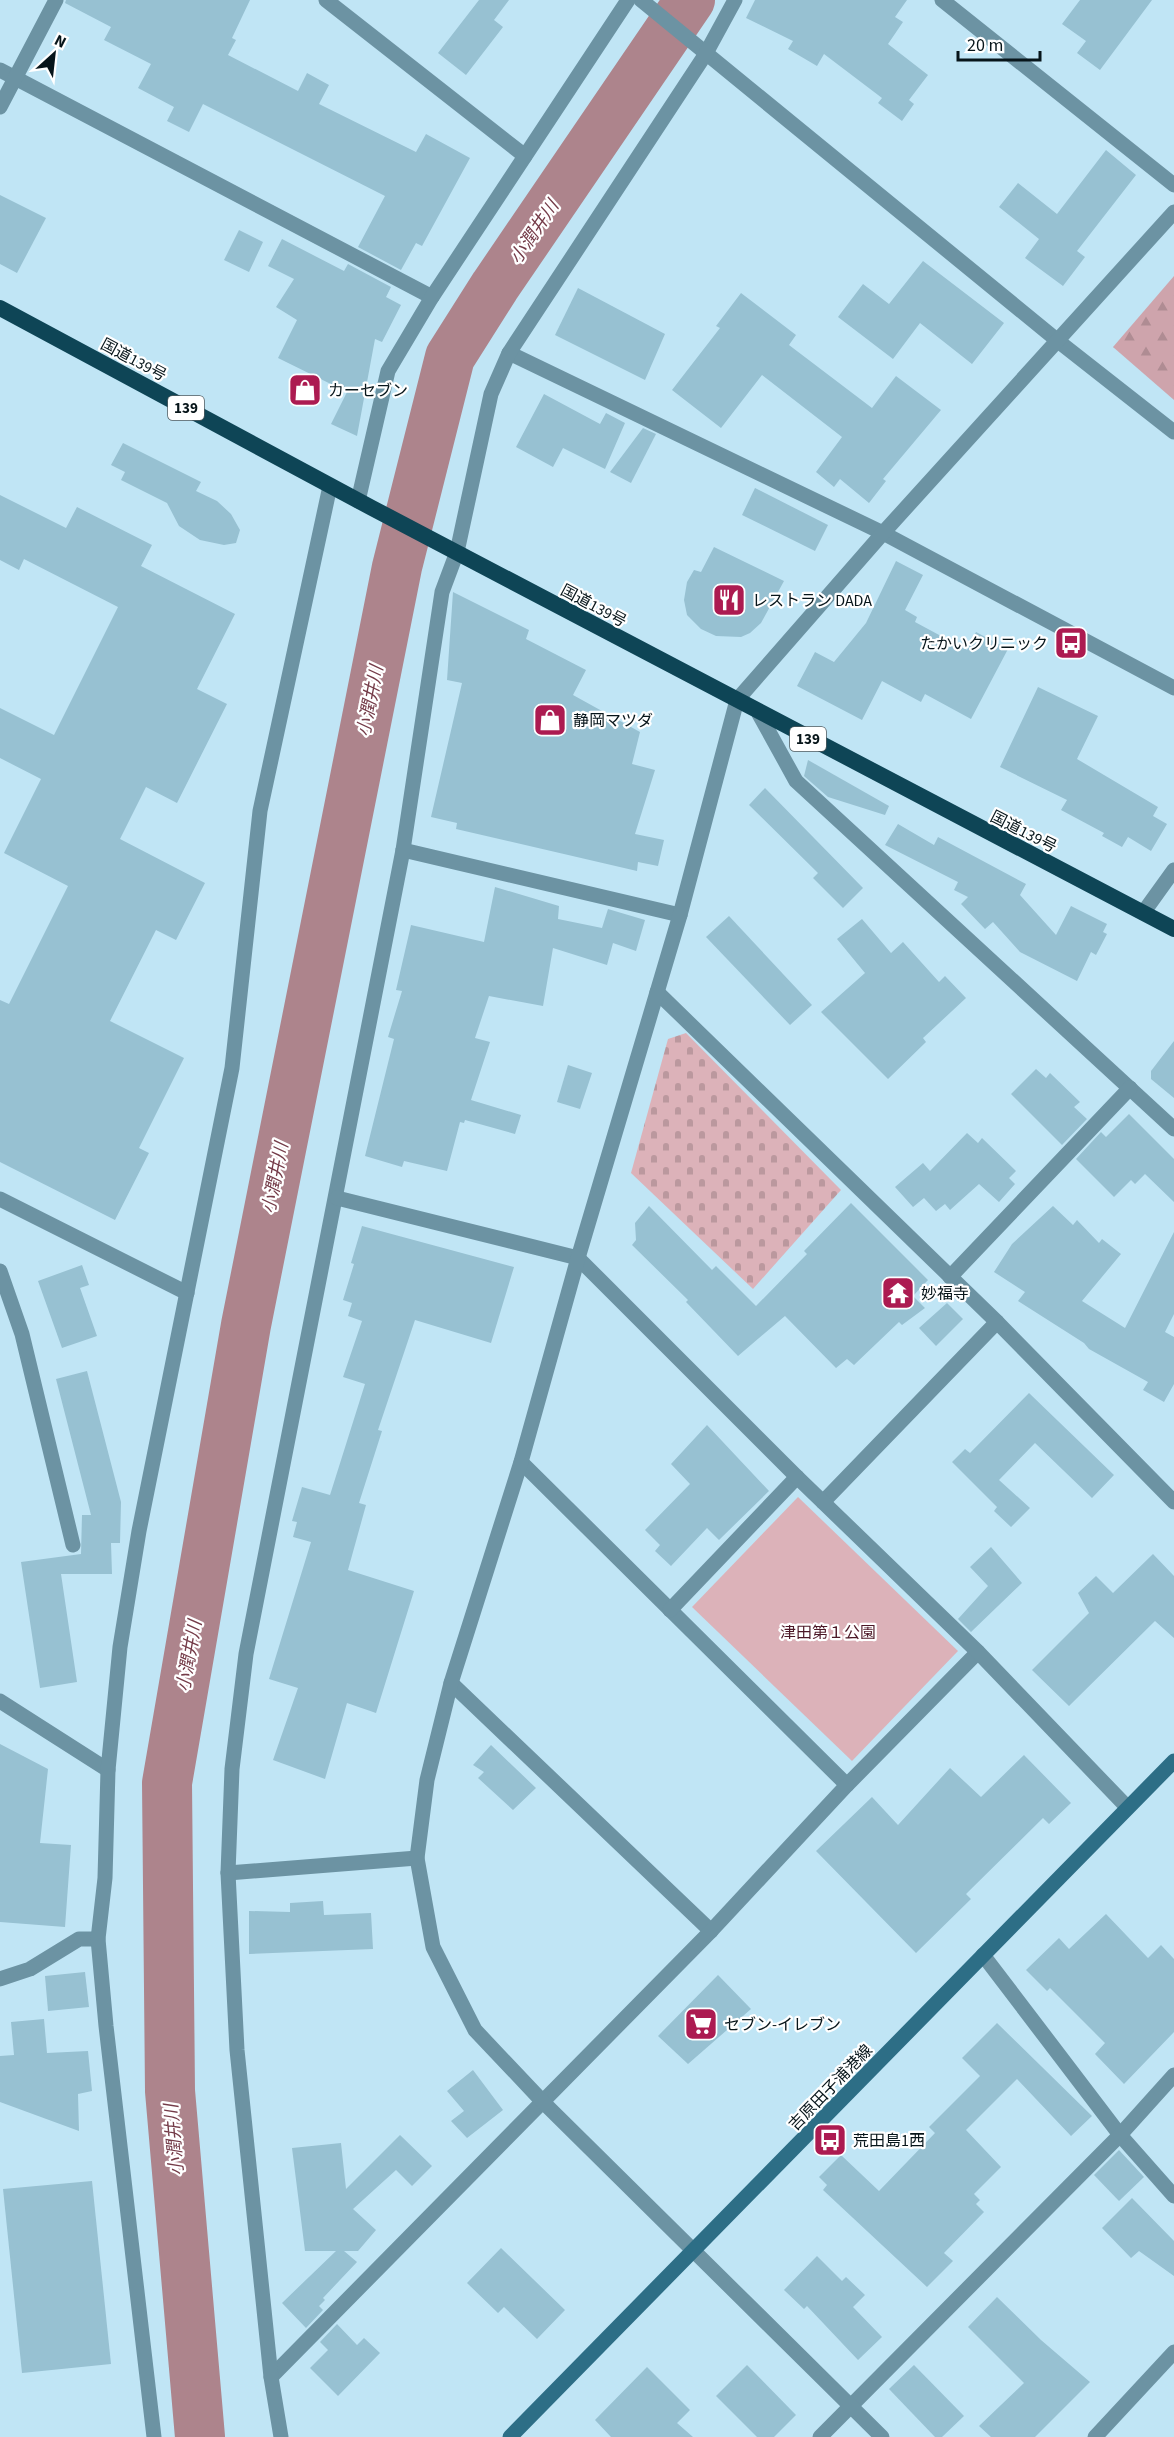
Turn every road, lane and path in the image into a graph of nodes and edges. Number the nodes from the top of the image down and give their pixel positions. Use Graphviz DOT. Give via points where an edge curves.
graph roads {
  1 [pos="56,0"];
  2 [pos="326,0"];
  3 [pos="628,0"];
  4 [pos="641,0"];
  5 [pos="735,0"];
  6 [pos="942,0"];
  7 [pos="705,55"];
  8 [pos="0,70"];
  9 [pos="15,78"];
  10 [pos="0,106"];
  11 [pos="525,156"];
  12 [pos="1174,185"];
  13 [pos="1174,212"];
  14 [pos="432,297"];
  15 [pos="0,308"];
  16 [pos="1058,341"];
  17 [pos="509,353"];
  18 [pos="1174,432"];
  19 [pos="330,486"];
  20 [pos="365,505"];
  21 [pos="883,533"];
  22 [pos="451,549"];
  23 [pos="1174,688"];
  24 [pos="737,700"];
  25 [pos="759,714"];
  26 [pos="403,850"];
  27 [pos="1174,870"];
  28 [pos="1143,913"];
  29 [pos="680,915"];
  30 [pos="1174,929"];
  31 [pos="657,992"];
  32 [pos="1130,1088"];
  33 [pos="1174,1129"];
  34 [pos="337,1198"];
  35 [pos="0,1199"];
  36 [pos="578,1258"];
  37 [pos="0,1271"];
  38 [pos="950,1277"];
  39 [pos="187,1293"];
  40 [pos="997,1322"];
  41 [pos="521,1462"];
  42 [pos="797,1477"];
  43 [pos="823,1502"];
  44 [pos="1174,1502"];
  45 [pos="73,1545"];
  46 [pos="670,1610"];
  47 [pos="978,1652"];
  48 [pos="451,1683"];
  49 [pos="0,1701"];
  50 [pos="1174,1761"];
  51 [pos="108,1770"];
  52 [pos="847,1785"];
  53 [pos="1127,1807"];
  54 [pos="417,1858"];
  55 [pos="228,1873"];
  56 [pos="711,1931"];
  57 [pos="98,1939"];
  58 [pos="983,1955"];
  59 [pos="0,1979"];
  60 [pos="1174,2075"];
  61 [pos="543,2102"];
  62 [pos="1120,2135"];
  63 [pos="1174,2196"];
  64 [pos="694,2253"];
  65 [pos="1174,2352"];
  66 [pos="271,2377"];
  67 [pos="850,2407"];
  68 [pos="154,2437"];
  69 [pos="281,2437"];
  70 [pos="510,2437"];
  71 [pos="820,2437"];
  72 [pos="882,2437"];
  73 [pos="1095,2437"];
  1 -- 9 [label="street"];
  2 -- 11 [label="street"];
  3 -- 11 [label="street"];
  4 -- 7 [label="street"];
  5 -- 7 [label="street"];
  6 -- 12 [label="street"];
  7 -- 16 [label="street"];
  7 -- 17 [label="street"];
  8 -- 9 [label="street"];
  9 -- 10 [label="street"];
  9 -- 14 [label="street"];
  11 -- 14 [label="street"];
  13 -- 16 [label="street"];
  14 -- 20 [label="street" via="388,371"];
  15 -- 19 [label="highway, 国道139号 / 139"];
  16 -- 18 [label="street"];
  16 -- 21 [label="street"];
  17 -- 21 [label="street"];
  17 -- 22 [label="street" via="491,394"];
  19 -- 20 [label="highway, 国道139号 / 139"];
  19 -- 39 [label="street" via="260,811 232,1068"];
  20 -- 22 [label="highway, 国道139号 / 139"];
  21 -- 23 [label="street"];
  21 -- 24 [label="street"];
  22 -- 24 [label="highway, 国道139号 / 139"];
  22 -- 26 [label="street"];
  24 -- 25 [label="highway, 国道139号 / 139"];
  24 -- 29 [label="street"];
  25 -- 28 [label="highway, 国道139号 / 139"];
  25 -- 32 [label="street" via="796,781"];
  26 -- 29 [label="street"];
  26 -- 34 [label="street"];
  27 -- 28 [label="street"];
  28 -- 30 [label="highway, 国道139号 / 139"];
  29 -- 31 [label="street"];
  31 -- 36 [label="street"];
  31 -- 38 [label="street"];
  32 -- 33 [label="street"];
  32 -- 38 [label="street"];
  34 -- 36 [label="street"];
  34 -- 55 [label="street" via="246,1654 232,1769"];
  35 -- 39 [label="street"];
  36 -- 41 [label="street"];
  36 -- 42 [label="street"];
  37 -- 45 [label="street" via="22,1334"];
  38 -- 40 [label="street"];
  39 -- 51 [label="street" via="137,1543 120,1647"];
  40 -- 43 [label="street"];
  40 -- 44 [label="street"];
  41 -- 46 [label="street"];
  41 -- 48 [label="street"];
  42 -- 43 [label="street"];
  42 -- 46 [label="street"];
  43 -- 47 [label="street"];
  46 -- 52 [label="street"];
  47 -- 52 [label="street"];
  47 -- 53 [label="street"];
  48 -- 54 [label="street" via="427,1780"];
  48 -- 56 [label="street"];
  49 -- 51 [label="street"];
  50 -- 53 [label="main road, 吉原田子浦港線"];
  51 -- 57 [label="street" via="105,1878"];
  52 -- 56 [label="street"];
  53 -- 58 [label="main road, 吉原田子浦港線"];
  54 -- 55 [label="street"];
  54 -- 61 [label="street" via="433,1947 475,2030"];
  55 -- 66 [label="street" via="237,2050"];
  56 -- 61 [label="street"];
  57 -- 59 [label="street" via="79,1939 30,1969"];
  57 -- 68 [label="street"];
  58 -- 62 [label="street"];
  58 -- 64 [label="main road, 吉原田子浦港線"];
  60 -- 62 [label="street"];
  61 -- 64 [label="street"];
  61 -- 66 [label="street"];
  62 -- 63 [label="street"];
  62 -- 67 [label="street"];
  64 -- 67 [label="street"];
  64 -- 70 [label="main road, 吉原田子浦港線"];
  65 -- 73 [label="street"];
  66 -- 69 [label="street"];
  67 -- 71 [label="street"];
  67 -- 72 [label="street"];
}
